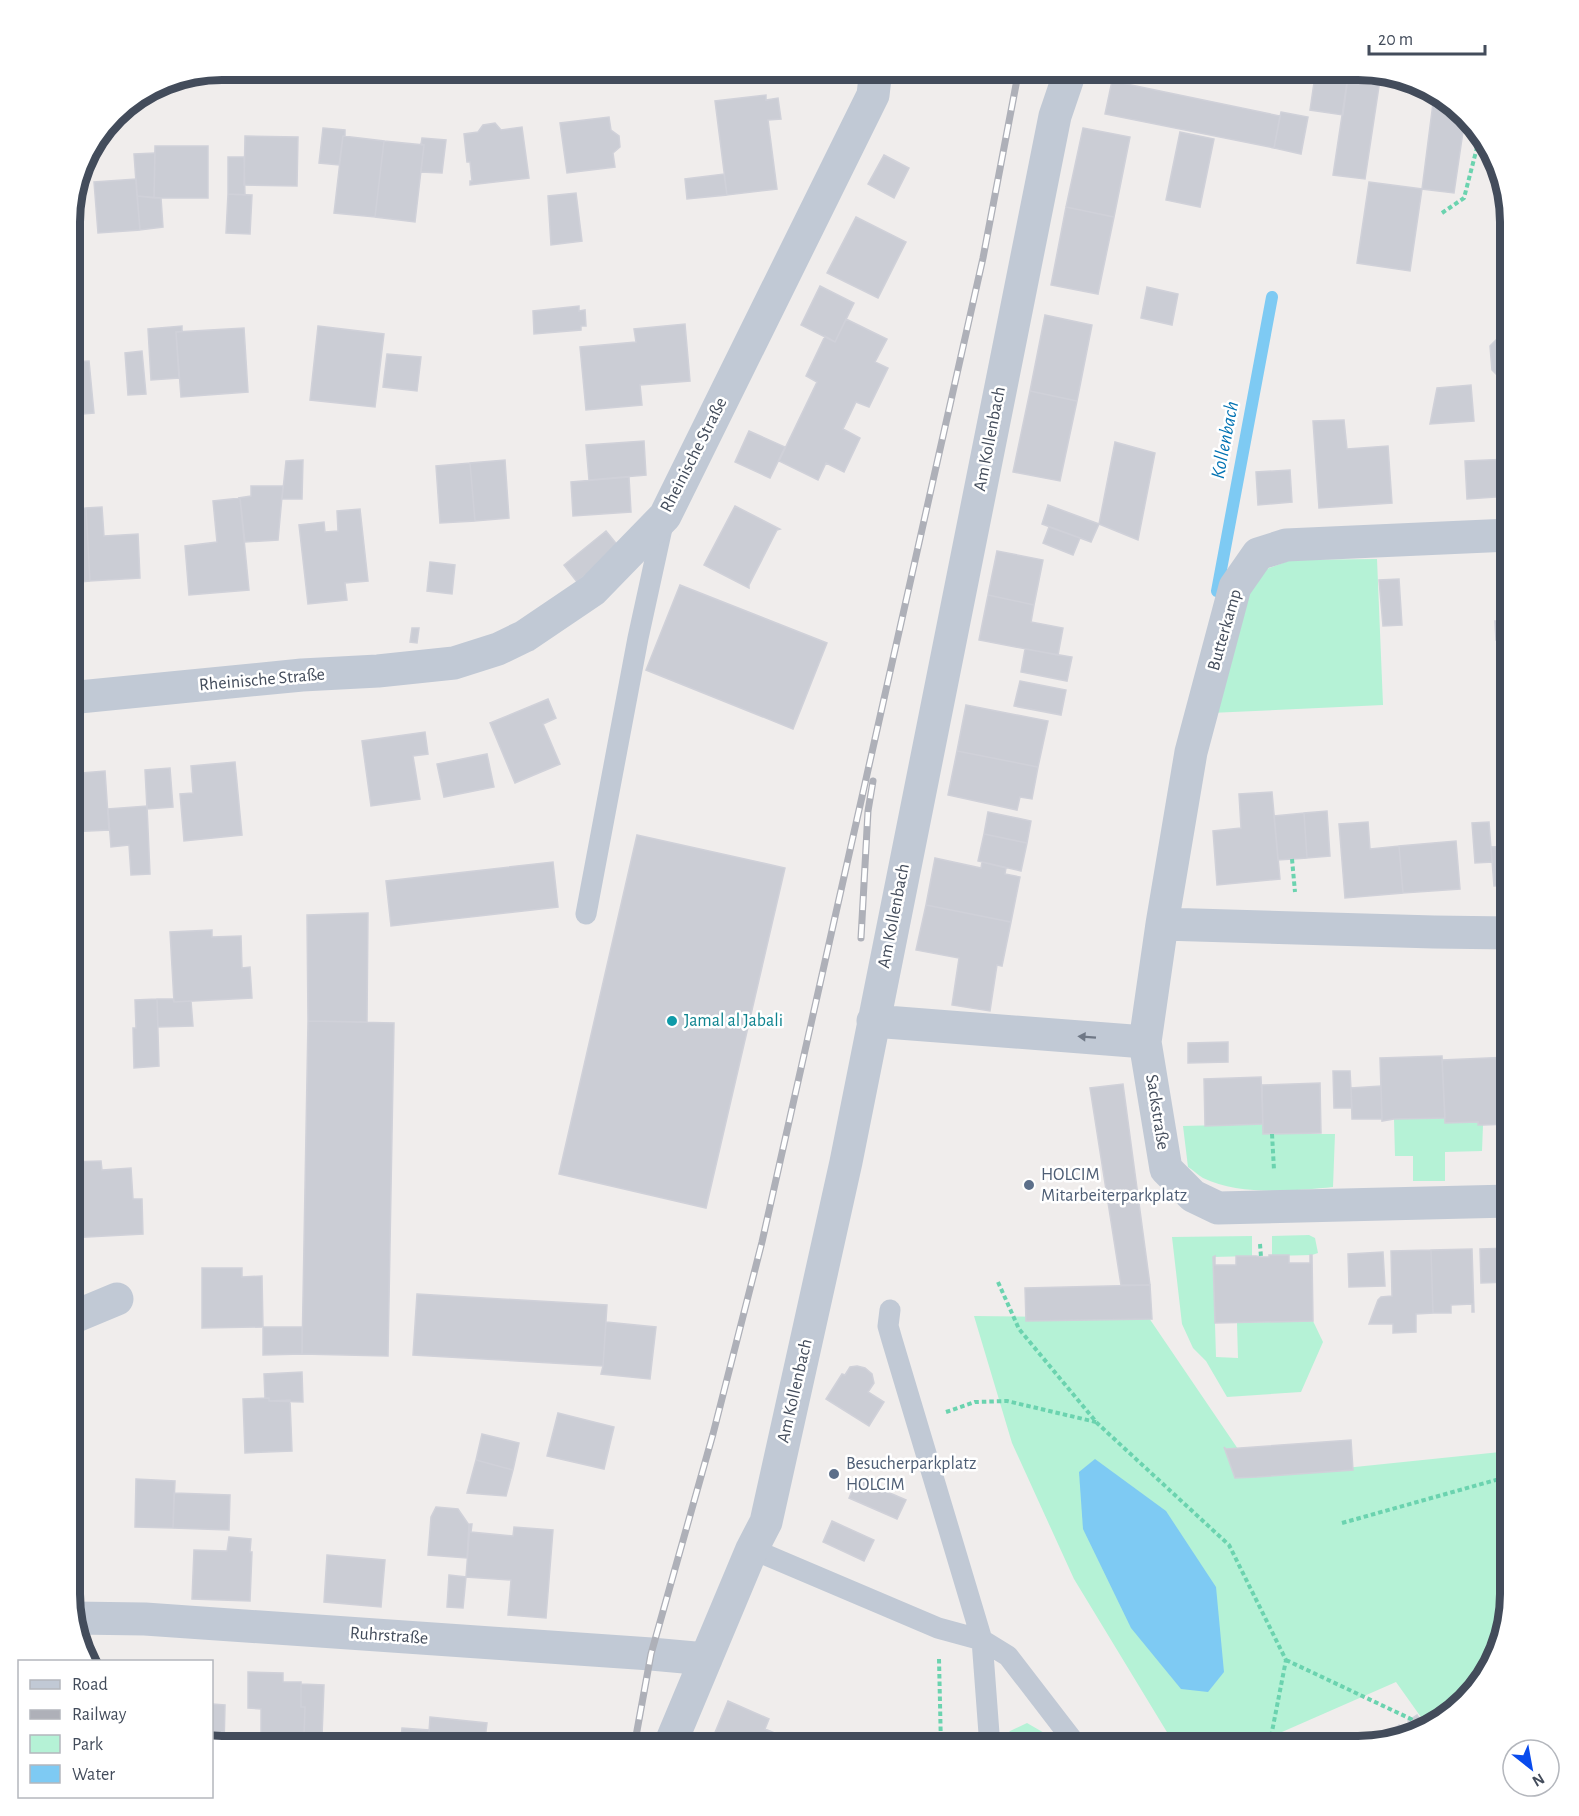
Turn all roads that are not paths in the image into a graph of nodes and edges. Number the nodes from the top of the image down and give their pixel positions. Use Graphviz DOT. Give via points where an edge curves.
graph roads {
  1 [pos="1067,80"];
  2 [pos="875,82"];
  3 [pos="665,516"];
  4 [pos="1500,535"];
  5 [pos="80,697"];
  6 [pos="586,914"];
  7 [pos="1162,924"];
  8 [pos="1500,933"];
  9 [pos="873,1021"];
  10 [pos="1145,1042"];
  11 [pos="1500,1201"];
  12 [pos="117,1299"];
  13 [pos="890,1311"];
  14 [pos="80,1314"];
  15 [pos="752,1549"];
  16 [pos="82,1618"];
  17 [pos="982,1640"];
  18 [pos="706,1659"];
  19 [pos="674,1736"];
  20 [pos="989,1736"];
  21 [pos="1070,1736"];
  1 -- 9 [label="street, Am Kollenbach" via="1055,116"];
  2 -- 3 [label="street, Rheinische Straße"];
  3 -- 5 [label="street, Rheinische Straße" via="593,590 525,636 454,663"];
  3 -- 6 [label="lane"];
  4 -- 7 [label="street, Butterkamp" via="1286,545 1258,554 1235,587 1191,752"];
  7 -- 8 [label="street"];
  7 -- 10 [label="street, Butterkamp"];
  10 -- 9 [label="street, one-way"];
  9 -- 15 [label="street, Am Kollenbach" via="846,1162 766,1522"];
  10 -- 11 [label="street, Sackstraße" via="1166,1169 1193,1196 1218,1208"];
  12 -- 14 [label="street"];
  13 -- 17 [label="lane" via="888,1326"];
  15 -- 17 [label="lane" via="938,1628"];
  15 -- 18 [label="street, Am Kollenbach"];
  16 -- 18 [label="street, Ruhrstraße"];
  17 -- 20 [label="lane"];
  17 -- 21 [label="lane" via="1008,1656"];
  18 -- 19 [label="street, Am Kollenbach"];
}
